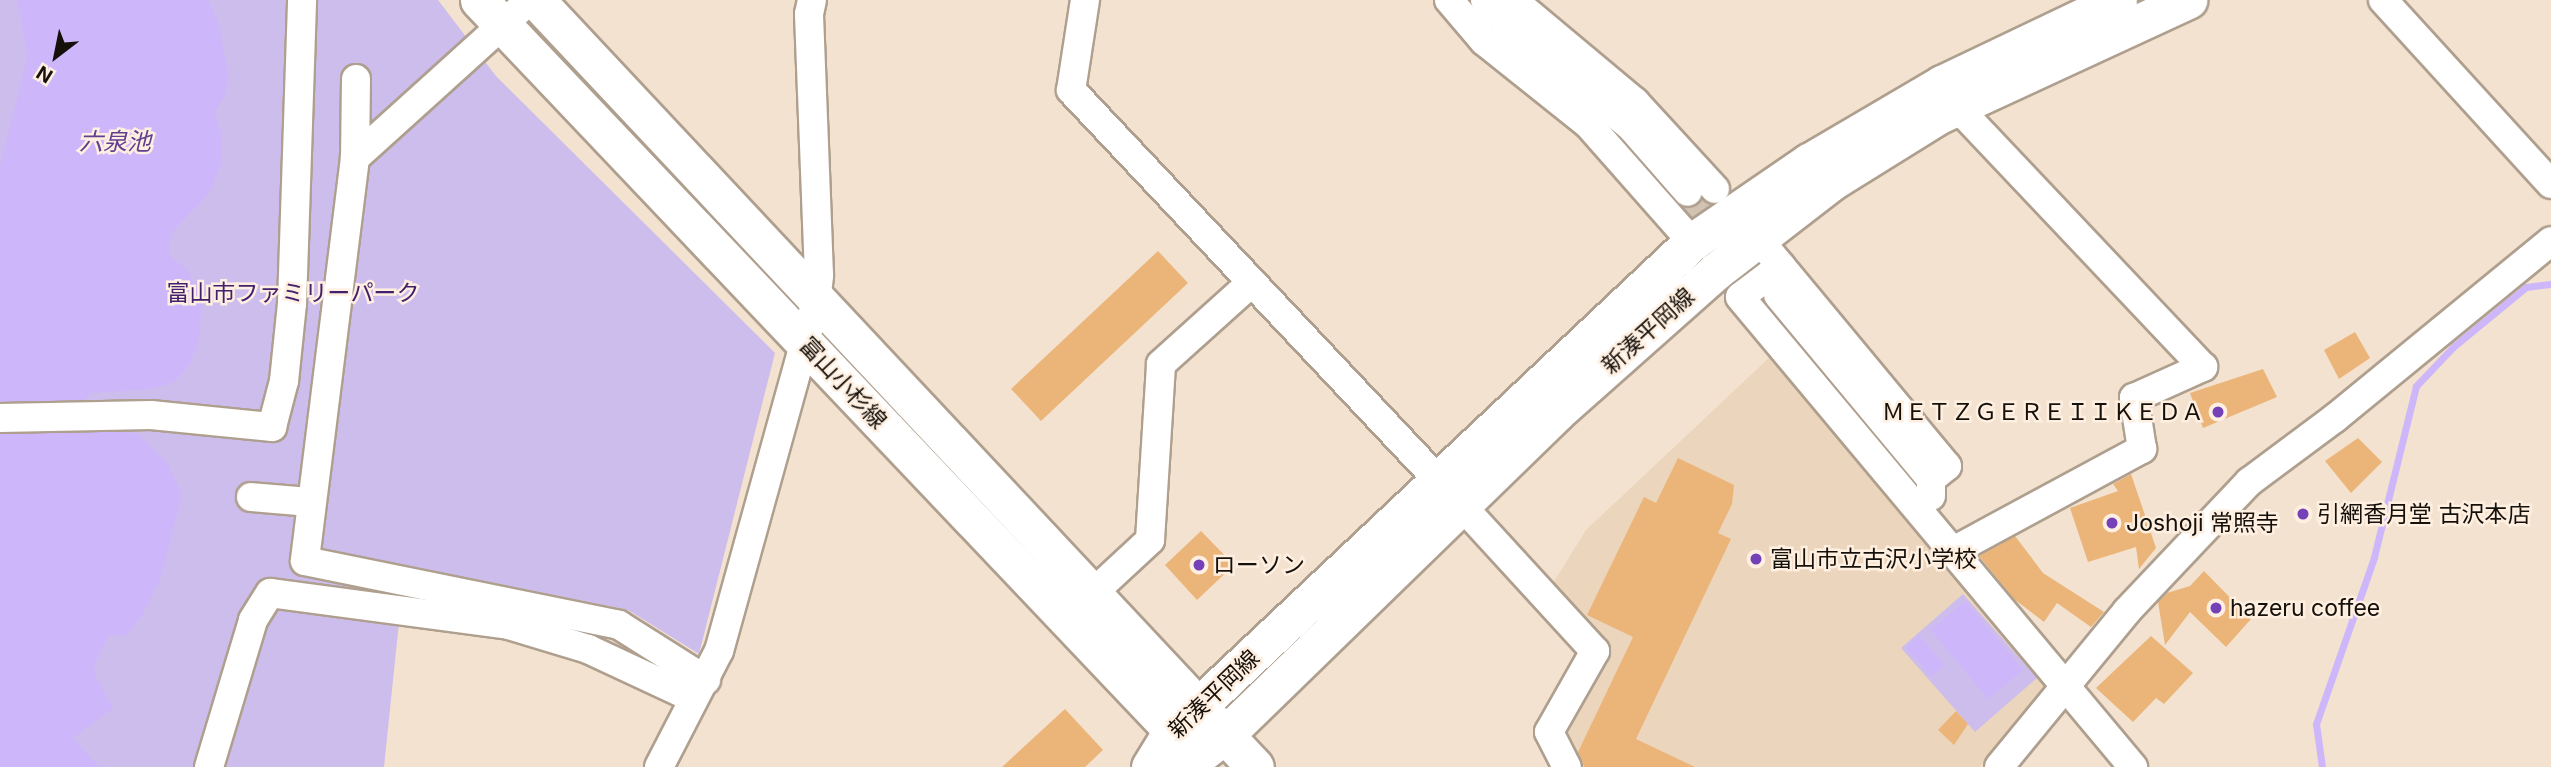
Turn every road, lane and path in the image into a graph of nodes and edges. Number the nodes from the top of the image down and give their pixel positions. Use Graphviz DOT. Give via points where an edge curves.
graph roads {
  1 [pos="302,0"];
  2 [pos="530,0"];
  3 [pos="536,0"];
  4 [pos="812,0"];
  5 [pos="1085,0"];
  6 [pos="1449,0"];
  7 [pos="1485,0"];
  8 [pos="1513,0"];
  9 [pos="2118,0"];
  10 [pos="2188,0"];
  11 [pos="2383,0"];
  12 [pos="490,13"];
  13 [pos="356,79"];
  14 [pos="1958,107"];
  15 [pos="355,158"];
  16 [pos="2551,184"];
  17 [pos="1758,238"];
  18 [pos="1692,242"];
  19 [pos="2551,242"];
  20 [pos="1781,266"];
  21 [pos="1252,282"];
  22 [pos="1778,295"];
  23 [pos="816,301"];
  24 [pos="807,344"];
  25 [pos="0,418"];
  26 [pos="1931,479"];
  27 [pos="1450,493"];
  28 [pos="251,497"];
  29 [pos="311,502"];
  30 [pos="1933,523"];
  31 [pos="1955,550"];
  32 [pos="1093,593"];
  33 [pos="2065,686"];
  34 [pos="699,689"];
  35 [pos="1201,707"];
  36 [pos="1172,731"];
  37 [pos="1226,734"];
  38 [pos="1196,764"];
  39 [pos="209,767"];
  40 [pos="659,767"];
  41 [pos="1150,767"];
  42 [pos="1255,767"];
  43 [pos="1567,767"];
  44 [pos="1999,767"];
  45 [pos="2133,767"];
  1 -- 25 [label="street" via="292,304 284,381 272,427 99,413"];
  2 -- 12 [label="street"];
  3 -- 23 [label="main road, 富山小杉線"];
  4 -- 23 [label="street" via="820,275"];
  5 -- 21 [label="street" via="1071,90"];
  6 -- 18 [label="street" via="1485,41 1588,124"];
  7 -- 8 [label="street" via="1507,25 1702,191 1635,102"];
  9 -- 18 [label="main road, 新湊平岡線" via="1942,84 1809,162"];
  10 -- 14 [label="main road, 新湊平岡線"];
  11 -- 16 [label="street"];
  12 -- 15 [label="street"];
  12 -- 24 [label="main road, 富山小杉線"];
  13 -- 15 [label="street"];
  14 -- 17 [label="main road, 新湊平岡線" via="1831,182"];
  14 -- 31 [label="street" via="2203,368 2134,398 2142,449"];
  15 -- 29 [label="street"];
  17 -- 20 [label="street"];
  17 -- 27 [label="main road, 新湊平岡線" via="1556,413"];
  18 -- 27 [label="main road, 新湊平岡線"];
  19 -- 33 [label="street" via="2249,482 2180,552"];
  20 -- 26 [label="street" via="1947,466"];
  20 -- 30 [label="street" via="1740,297"];
  21 -- 27 [label="street"];
  21 -- 32 [label="street" via="1161,364 1150,540"];
  22 -- 26 [label="street"];
  23 -- 24 [label="street"];
  23 -- 32 [label="main road, 富山小杉線"];
  24 -- 34 [label="street" via="719,651"];
  24 -- 36 [label="main road, 富山小杉線"];
  26 -- 30 [label="street"];
  27 -- 35 [label="main road, 新湊平岡線"];
  27 -- 37 [label="main road, 新湊平岡線"];
  27 -- 43 [label="street" via="1595,651 1549,732"];
  28 -- 29 [label="street"];
  29 -- 34 [label="street" via="305,561 619,625"];
  30 -- 31 [label="street"];
  31 -- 33 [label="street"];
  32 -- 35 [label="main road, 富山小杉線"];
  33 -- 44 [label="street"];
  33 -- 45 [label="street"];
  34 -- 39 [label="street" via="509,625 270,593 253,621"];
  34 -- 40 [label="street"];
  35 -- 36 [label="main road, 新湊平岡線"];
  35 -- 37 [label="main road, 富山小杉線"];
  36 -- 38 [label="main road, 富山小杉線"];
  36 -- 41 [label="main road, 新湊平岡線"];
  37 -- 38 [label="main road, 新湊平岡線"];
  37 -- 42 [label="main road, 富山小杉線"];
}
